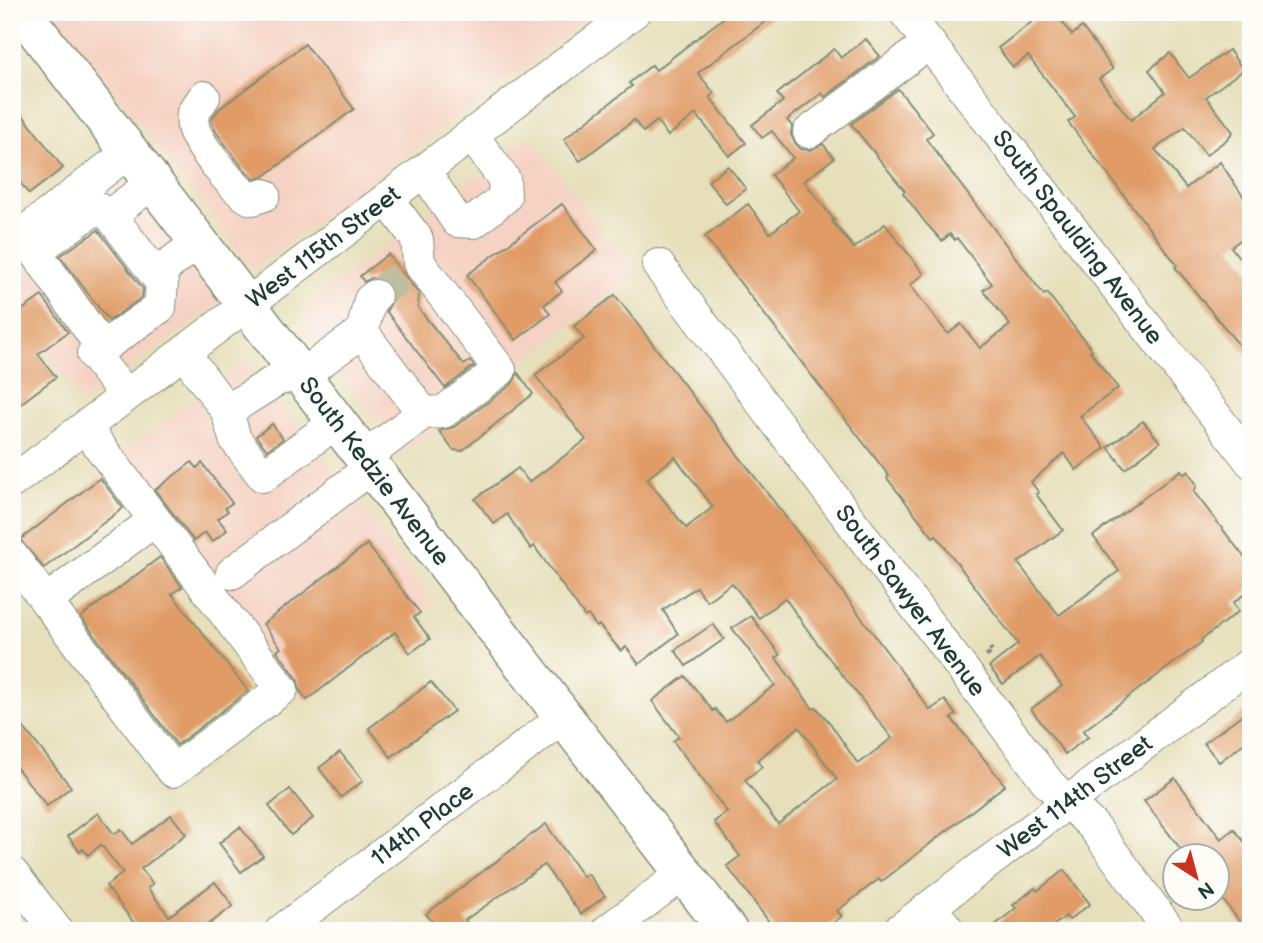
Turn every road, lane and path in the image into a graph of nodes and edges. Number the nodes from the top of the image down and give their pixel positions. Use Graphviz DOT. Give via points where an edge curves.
graph roads {
  1 [pos="634,12"];
  2 [pos="905,12"];
  3 [pos="20,19"];
  4 [pos="929,43"];
  5 [pos="204,97"];
  6 [pos="809,132"];
  7 [pos="472,135"];
  8 [pos="130,152"];
  9 [pos="424,171"];
  10 [pos="154,183"];
  11 [pos="264,195"];
  12 [pos="387,199"];
  13 [pos="110,215"];
  14 [pos="12,242"];
  15 [pos="200,242"];
  16 [pos="658,265"];
  17 [pos="156,274"];
  18 [pos="372,298"];
  19 [pos="248,304"];
  20 [pos="362,331"];
  21 [pos="102,348"];
  22 [pos="184,353"];
  23 [pos="302,375"];
  24 [pos="126,396"];
  25 [pos="227,411"];
  26 [pos="423,413"];
  27 [pos="338,421"];
  28 [pos="85,427"];
  29 [pos="369,462"];
  30 [pos="1251,462"];
  31 [pos="12,482"];
  32 [pos="155,520"];
  33 [pos="12,556"];
  34 [pos="232,573"];
  35 [pos="46,601"];
  36 [pos="1251,663"];
  37 [pos="564,717"];
  38 [pos="1069,803"];
  39 [pos="12,873"];
  40 [pos="684,873"];
  41 [pos="939,919"];
  42 [pos="284,930"];
  43 [pos="57,931"];
  44 [pos="607,931"];
  45 [pos="729,931"];
  46 [pos="898,931"];
  47 [pos="1170,931"];
  1 -- 7 [label="street, West 115th Street"];
  2 -- 4 [label="street, South Spaulding Avenue"];
  3 -- 8 [label="main road, South Kedzie Avenue"];
  4 -- 6 [label="street"];
  4 -- 30 [label="street, South Spaulding Avenue"];
  5 -- 11 [label="street" via="193,113 201,141 240,192 252,199"];
  7 -- 9 [label="street, West 115th Street"];
  7 -- 9 [label="street" via="504,179 505,197 474,222 457,221"];
  8 -- 10 [label="main road, South Kedzie Avenue"];
  8 -- 14 [label="street"];
  9 -- 12 [label="street, West 115th Street"];
  10 -- 13 [label="street"];
  10 -- 15 [label="main road, South Kedzie Avenue"];
  12 -- 19 [label="street, West 115th Street"];
  12 -- 26 [label="street" via="417,239 411,269 500,370 443,412"];
  13 -- 17 [label="street"];
  13 -- 21 [label="street" via="96,208 35,251"];
  15 -- 17 [label="street"];
  15 -- 19 [label="main road, South Kedzie Avenue"];
  16 -- 38 [label="street, South Sawyer Avenue" via="1049,784"];
  17 -- 21 [label="street" via="162,283 160,307"];
  18 -- 20 [label="street"];
  19 -- 22 [label="street, West 115th Street"];
  19 -- 23 [label="main road, South Kedzie Avenue"];
  20 -- 23 [label="street"];
  20 -- 26 [label="street"];
  21 -- 24 [label="street" via="93,354"];
  22 -- 24 [label="street, West 115th Street"];
  22 -- 25 [label="street"];
  23 -- 25 [label="street" via="278,379"];
  23 -- 27 [label="main road, South Kedzie Avenue"];
  24 -- 28 [label="street, West 115th Street"];
  25 -- 27 [label="street" via="235,439 263,476"];
  26 -- 29 [label="street"];
  27 -- 29 [label="main road, South Kedzie Avenue"];
  28 -- 31 [label="street, West 115th Street"];
  28 -- 32 [label="street"];
  29 -- 34 [label="street"];
  29 -- 37 [label="main road, South Kedzie Avenue"];
  32 -- 35 [label="street"];
  32 -- 35 [label="street" via="282,689 173,771"];
  33 -- 35 [label="street"];
  36 -- 38 [label="street, West 114th Street"];
  37 -- 40 [label="main road, South Kedzie Avenue"];
  37 -- 42 [label="street, 114th Place"];
  38 -- 41 [label="street, West 114th Street"];
  38 -- 47 [label="street, South Sawyer Avenue" via="1093,826"];
  39 -- 43 [label="street"];
  40 -- 44 [label="street"];
  40 -- 45 [label="main road, South Kedzie Avenue"];
  41 -- 46 [label="street, West 114th Street"];
}
